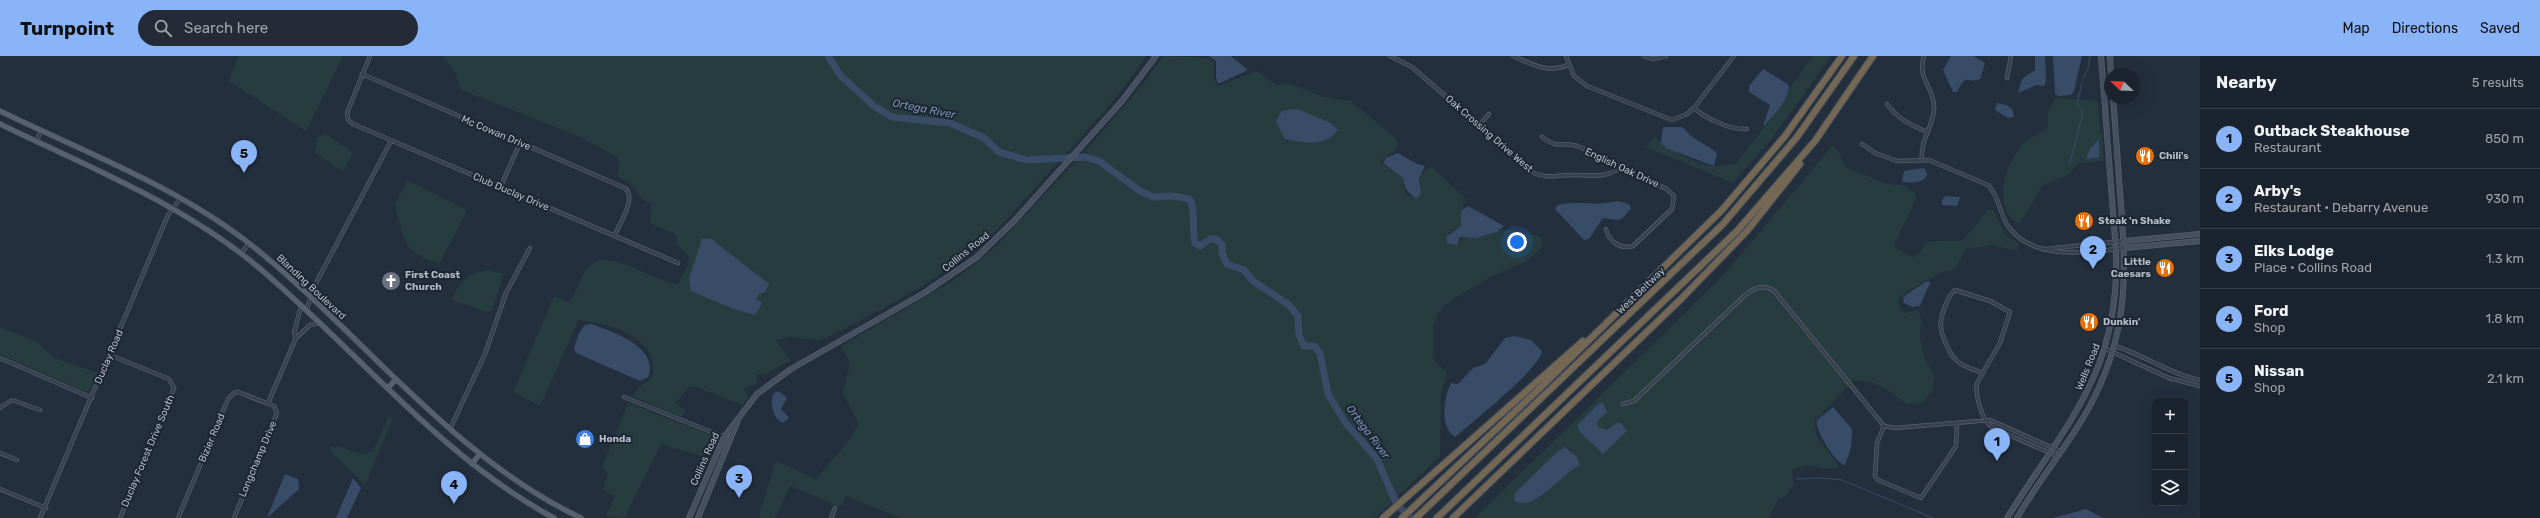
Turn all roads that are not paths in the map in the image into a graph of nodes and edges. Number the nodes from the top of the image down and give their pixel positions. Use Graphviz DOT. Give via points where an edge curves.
graph roads {
  1 [pos="370,56"];
  2 [pos="1156,56"];
  3 [pos="1390,56"];
  4 [pos="1512,56"];
  5 [pos="1566,56"];
  6 [pos="1644,56"];
  7 [pos="1666,56"];
  8 [pos="1734,56"];
  9 [pos="1842,56"];
  10 [pos="1854,56"];
  11 [pos="1873,56"];
  12 [pos="1924,56"];
  13 [pos="2011,56"];
  14 [pos="2101,56"];
  15 [pos="2110,56"];
  16 [pos="1568,65"];
  17 [pos="2111,68"];
  18 [pos="362,74"];
  19 [pos="2007,78"];
  20 [pos="1887,104"];
  21 [pos="2113,104"];
  22 [pos="1694,108"];
  23 [pos="0,111"];
  24 [pos="1489,114"];
  25 [pos="0,124"];
  26 [pos="1479,125"];
  27 [pos="1747,130"];
  28 [pos="41,131"];
  29 [pos="1927,132"];
  30 [pos="1542,137"];
  31 [pos="391,141"];
  32 [pos="1815,141"];
  33 [pos="36,142"];
  34 [pos="520,143"];
  35 [pos="1862,144"];
  36 [pos="1922,159"];
  37 [pos="1622,167"];
  38 [pos="500,188"];
  39 [pos="180,198"];
  40 [pos="173,208"];
  41 [pos="1606,229"];
  42 [pos="2200,234"];
  43 [pos="614,236"];
  44 [pos="2124,240"];
  45 [pos="2115,241"];
  46 [pos="2200,241"];
  47 [pos="249,244"];
  48 [pos="530,248"];
  49 [pos="2124,248"];
  50 [pos="2044,249"];
  51 [pos="2116,249"];
  52 [pos="241,253"];
  53 [pos="678,263"];
  54 [pos="309,297"];
  55 [pos="301,306"];
  56 [pos="306,311"];
  57 [pos="1614,316"];
  58 [pos="320,324"];
  59 [pos="296,338"];
  60 [pos="2106,349"];
  61 [pos="2114,349"];
  62 [pos="110,355"];
  63 [pos="0,358"];
  64 [pos="1983,373"];
  65 [pos="396,379"];
  66 [pos="2200,380"];
  67 [pos="2200,386"];
  68 [pos="388,388"];
  69 [pos="624,397"];
  70 [pos="92,398"];
  71 [pos="268,403"];
  72 [pos="1623,404"];
  73 [pos="0,408"];
  74 [pos="40,410"];
  75 [pos="743,410"];
  76 [pos="1986,421"];
  77 [pos="1957,424"];
  78 [pos="1884,426"];
  79 [pos="450,430"];
  80 [pos="724,437"];
  81 [pos="2054,448"];
  82 [pos="2060,451"];
  83 [pos="0,453"];
  84 [pos="2051,453"];
  85 [pos="479,455"];
  86 [pos="2057,456"];
  87 [pos="17,460"];
  88 [pos="472,464"];
  89 [pos="0,489"];
  90 [pos="46,508"];
  91 [pos="835,508"];
  92 [pos="571,516"];
  93 [pos="40,518"];
  94 [pos="120,518"];
  95 [pos="178,518"];
  96 [pos="234,518"];
  97 [pos="554,518"];
  98 [pos="580,518"];
  99 [pos="690,518"];
  100 [pos="698,518"];
  101 [pos="830,518"];
  102 [pos="1384,518"];
  103 [pos="1402,518"];
  104 [pos="1416,518"];
  105 [pos="1437,518"];
  106 [pos="1453,518"];
  107 [pos="2007,518"];
  108 [pos="2017,518"];
  1 -- 18 [label="street"];
  2 -- 75 [label="main road, Collins Road" via="1136,84 1088,140 1003,233 966,265 924,293 781,375 757,394"];
  3 -- 26 [label="street, Oak Crossing Drive West" via="1412,67"];
  4 -- 16 [label="street" via="1547,69 1555,70"];
  5 -- 16 [label="street"];
  6 -- 7 [label="street" via="1653,59"];
  8 -- 22 [label="street"];
  9 -- 57 [label="highway" via="1785,136 1751,178 1686,248"];
  10 -- 104 [label="highway, West Beltway" via="1797,137 1723,224"];
  11 -- 32 [label="highway"];
  12 -- 29 [label="street" via="1922,75 1934,107"];
  13 -- 19 [label="street"];
  14 -- 45 [label="main road, Wells Road"];
  15 -- 17 [label="main road"];
  16 -- 22 [label="street" via="1574,76 1587,86 1672,120"];
  18 -- 31 [label="street, Club Duclay Drive" via="347,117 353,124"];
  18 -- 34 [label="street, Mc Cowan Drive"];
  20 -- 29 [label="street" via="1898,118"];
  21 -- 44 [label="main road, Wells Road"];
  22 -- 27 [label="street" via="1739,130"];
  23 -- 28 [label="main road, Blanding Boulevard"];
  24 -- 26 [label="street"];
  25 -- 33 [label="main road, Blanding Boulevard"];
  26 -- 37 [label="street, Oak Crossing Drive West" via="1534,173 1541,176 1601,177"];
  28 -- 33 [label="street"];
  28 -- 39 [label="main road, Blanding Boulevard"];
  29 -- 36 [label="street" via="1922,147"];
  30 -- 37 [label="street, English Oak Drive" via="1551,144 1575,146"];
  31 -- 38 [label="street, Club Duclay Drive"];
  31 -- 54 [label="street"];
  32 -- 105 [label="highway" via="1719,249"];
  32 -- 106 [label="highway" via="1789,180 1747,231 1711,269"];
  33 -- 40 [label="main road, Blanding Boulevard"];
  34 -- 38 [label="street"];
  34 -- 43 [label="street, Mc Cowan Drive" via="622,187 629,193 630,200"];
  35 -- 36 [label="street" via="1875,153 1897,161"];
  36 -- 50 [label="street" via="1930,160 1988,185 1995,193 2003,218 2010,229 2021,240"];
  37 -- 41 [label="street, English Oak Drive" via="1671,191 1675,200 1672,209 1633,246 1628,248 1617,245 1607,234"];
  38 -- 43 [label="street, Club Duclay Drive"];
  39 -- 40 [label="street, Duclay Road"];
  39 -- 47 [label="main road, Blanding Boulevard"];
  40 -- 52 [label="main road, Blanding Boulevard"];
  40 -- 62 [label="street, Duclay Road"];
  42 -- 44 [label="main road"];
  43 -- 53 [label="street, Club Duclay Drive"];
  44 -- 45 [label="street"];
  44 -- 49 [label="main road, Wells Road"];
  45 -- 50 [label="street"];
  45 -- 51 [label="main road, Wells Road"];
  46 -- 49 [label="main road"];
  47 -- 52 [label="street"];
  47 -- 54 [label="main road, Blanding Boulevard"];
  48 -- 79 [label="street" via="506,293 485,354"];
  49 -- 51 [label="street"];
  49 -- 61 [label="main road, Wells Road" via="2125,284"];
  50 -- 51 [label="street" via="2053,252"];
  51 -- 60 [label="main road, Wells Road" via="2117,285"];
  52 -- 55 [label="main road, Blanding Boulevard"];
  54 -- 56 [label="street"];
  54 -- 65 [label="main road, Blanding Boulevard"];
  55 -- 56 [label="main road, Blanding Boulevard"];
  55 -- 59 [label="street" via="294,333"];
  56 -- 58 [label="main road, Blanding Boulevard"];
  57 -- 102 [label="highway"];
  57 -- 103 [label="highway"];
  58 -- 59 [label="street" via="310,325"];
  58 -- 68 [label="main road, Blanding Boulevard"];
  59 -- 71 [label="street"];
  60 -- 61 [label="street"];
  60 -- 81 [label="main road, Wells Road" via="2089,391"];
  61 -- 66 [label="street"];
  61 -- 67 [label="street" via="2169,378"];
  61 -- 82 [label="main road, Wells Road" via="2095,396"];
  62 -- 70 [label="street, Duclay Road"];
  62 -- 94 [label="street, Duclay Forest Drive South" via="169,379 174,384"];
  63 -- 70 [label="street"];
  64 -- 64 [label="street" via="2000,343 2010,312 1990,301 1955,290 1941,318 1941,327 1954,358"];
  64 -- 76 [label="street" via="1976,389"];
  65 -- 68 [label="main road"];
  65 -- 79 [label="main road, Blanding Boulevard"];
  68 -- 88 [label="main road, Blanding Boulevard"];
  69 -- 80 [label="street"];
  70 -- 90 [label="street, Duclay Road"];
  71 -- 95 [label="street, Bizier Road" via="242,392 231,395"];
  71 -- 96 [label="street, Longchamp Drive" via="276,408 276,416"];
  72 -- 78 [label="street" via="1634,401 1744,296 1754,288 1762,287 1774,291"];
  73 -- 74 [label="street" via="12,400"];
  75 -- 80 [label="main road, Collins Road"];
  75 -- 100 [label="main road, Collins Road"];
  76 -- 77 [label="street"];
  76 -- 81 [label="street" via="1990,420"];
  76 -- 84 [label="street" via="1993,428"];
  77 -- 78 [label="street" via="1896,428"];
  77 -- 78 [label="street" via="1956,446 1921,498 1878,480 1875,476 1877,443"];
  79 -- 85 [label="main road, Blanding Boulevard"];
  80 -- 99 [label="main road, Collins Road"];
  81 -- 82 [label="street"];
  81 -- 84 [label="main road, Wells Road"];
  82 -- 86 [label="main road, Wells Road"];
  83 -- 87 [label="street"];
  84 -- 86 [label="street"];
  84 -- 107 [label="main road, Wells Road"];
  85 -- 88 [label="main road"];
  85 -- 92 [label="main road, Blanding Boulevard"];
  86 -- 108 [label="main road, Wells Road"];
  88 -- 97 [label="main road, Blanding Boulevard" via="512,493"];
  89 -- 90 [label="street"];
  90 -- 93 [label="street, Duclay Road"];
  91 -- 101 [label="street"];
  92 -- 98 [label="main road, Blanding Boulevard"];
}
